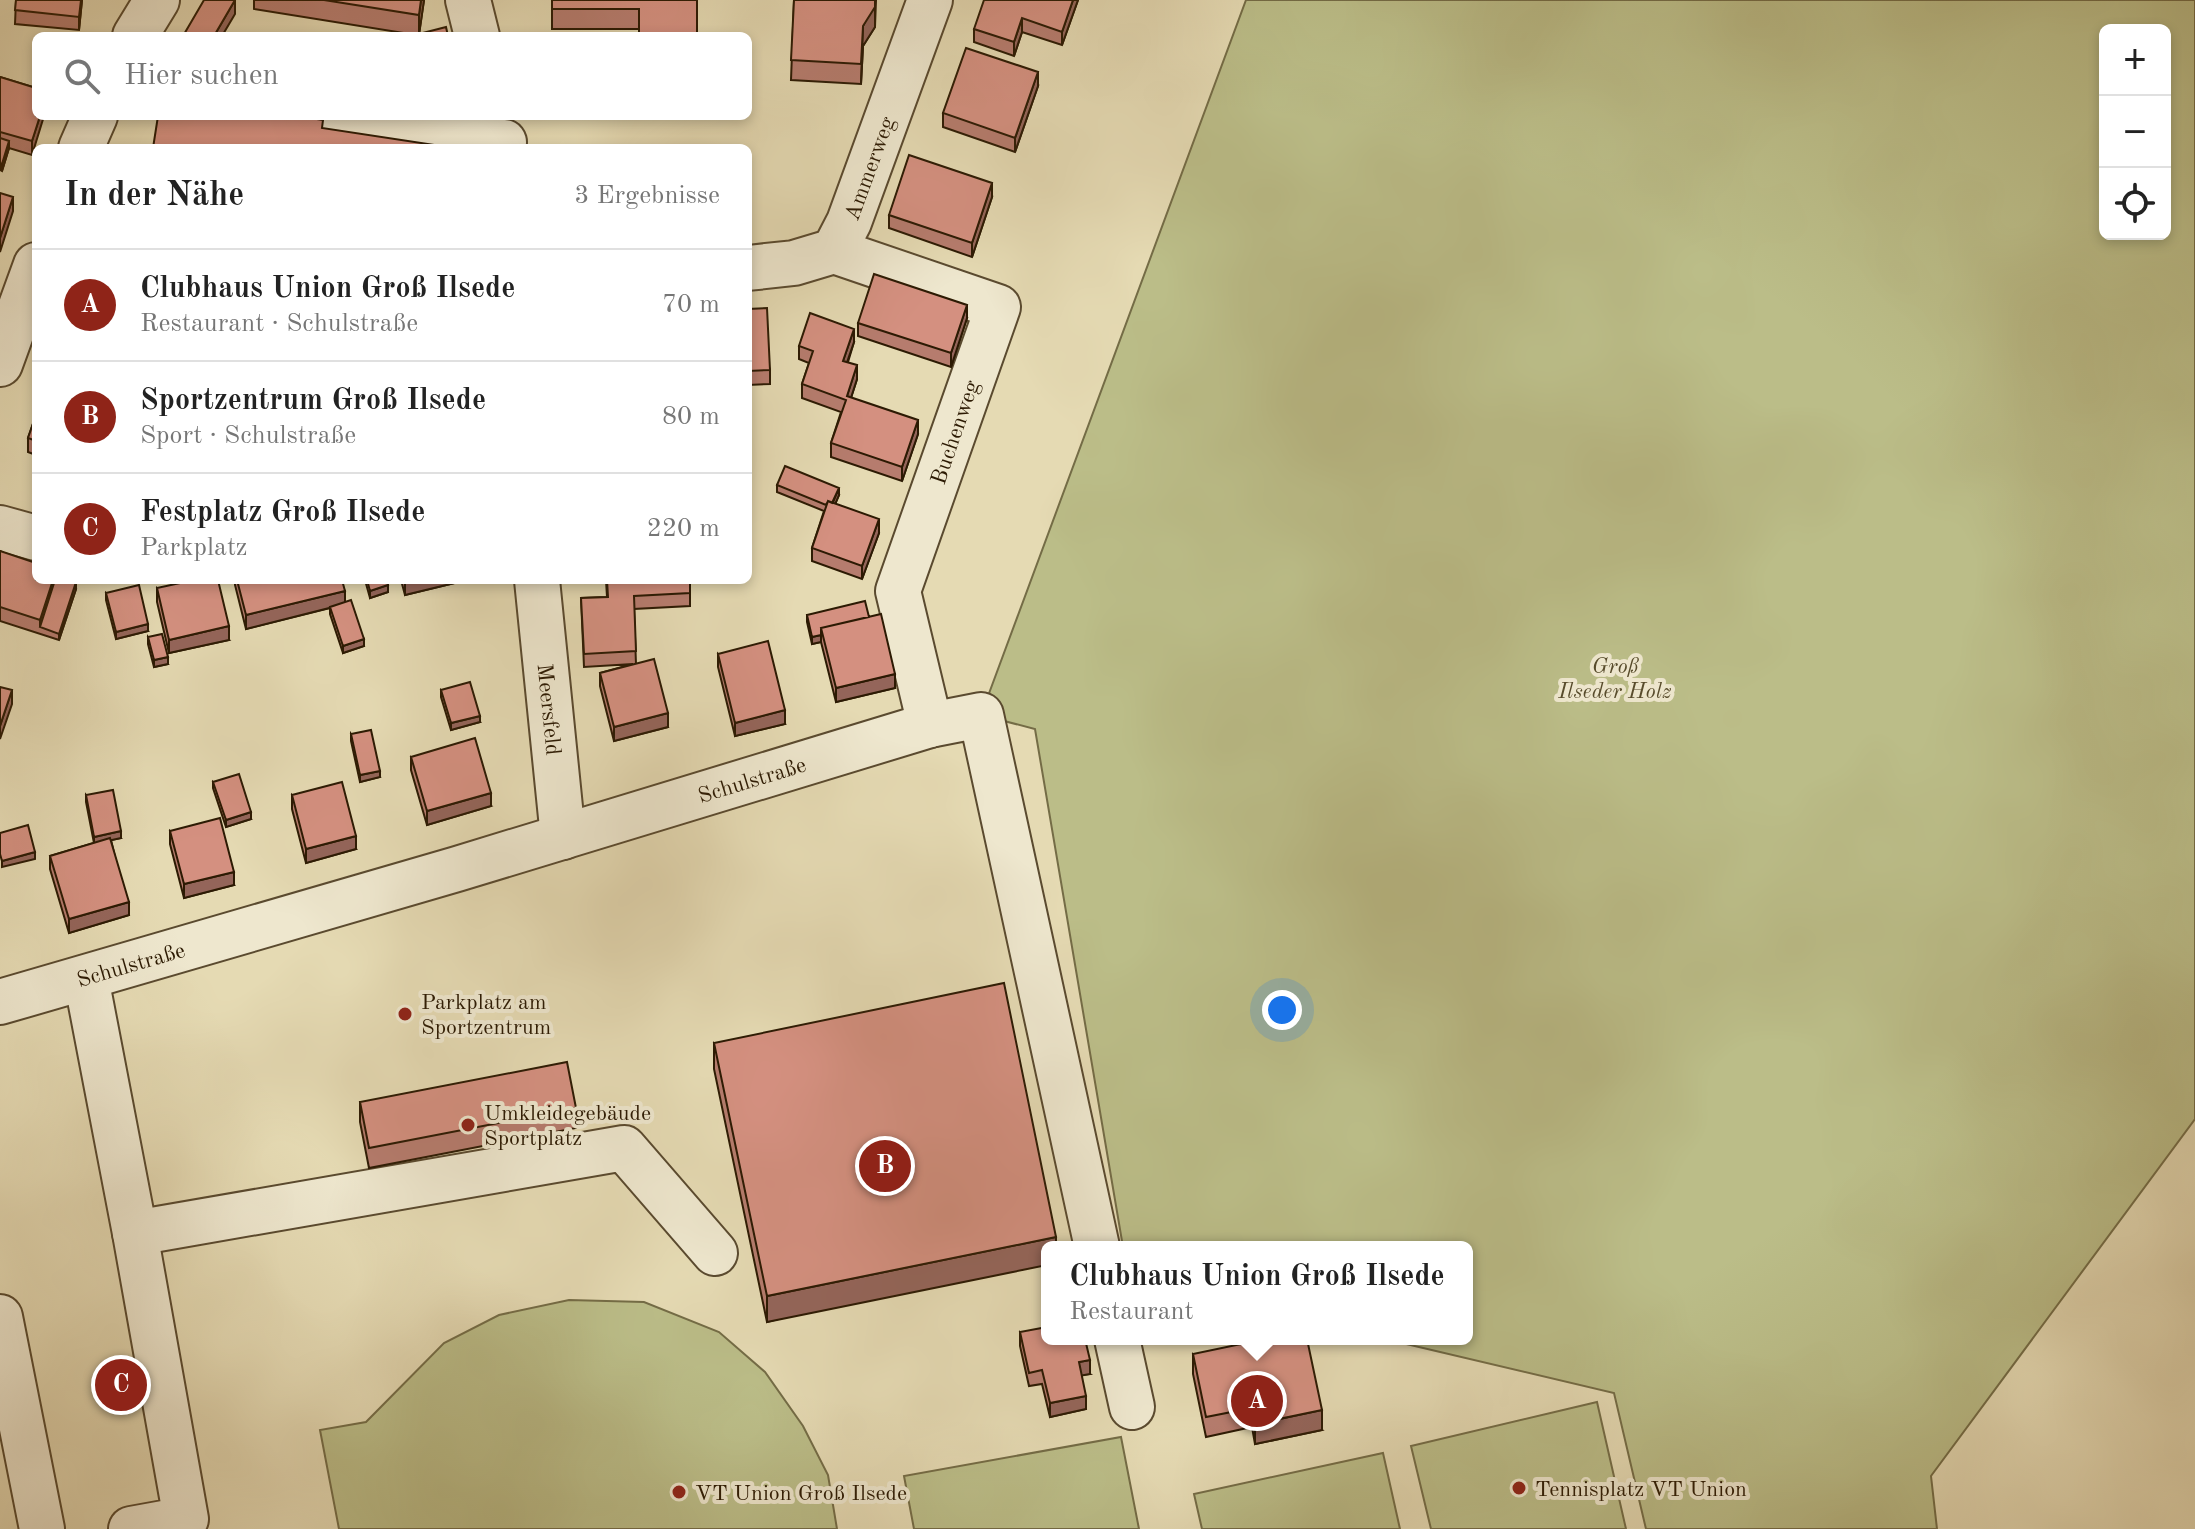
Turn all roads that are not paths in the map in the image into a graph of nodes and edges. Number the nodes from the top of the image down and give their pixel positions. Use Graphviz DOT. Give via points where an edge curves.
graph roads {
  1 [pos="157,0"];
  2 [pos="468,0"];
  3 [pos="930,0"];
  4 [pos="137,32"];
  5 [pos="476,32"];
  6 [pos="93,120"];
  7 [pos="338,120"];
  8 [pos="502,135"];
  9 [pos="83,144"];
  10 [pos="834,251"];
  11 [pos="752,268"];
  12 [pos="32,276"];
  13 [pos="0,364"];
  14 [pos="0,528"];
  15 [pos="32,537"];
  16 [pos="537,584"];
  17 [pos="930,725"];
  18 [pos="563,837"];
  19 [pos="86,978"];
  20 [pos="0,1002"];
  21 [pos="135,1233"];
  22 [pos="1096,1241"];
  23 [pos="715,1253"];
  24 [pos="0,1317"];
  25 [pos="1118,1345"];
  26 [pos="1132,1407"];
  27 [pos="42,1529"];
  28 [pos="131,1529"];
  1 -- 4 [label="street"];
  2 -- 5 [label="street"];
  3 -- 10 [label="street, Ammerweg"];
  6 -- 9 [label="street"];
  7 -- 8 [label="street"];
  10 -- 11 [label="street"];
  10 -- 17 [label="street, Buchenweg" via="998,307 898,591"];
  12 -- 13 [label="street"];
  14 -- 15 [label="street"];
  16 -- 18 [label="street, Meersfeld"];
  17 -- 18 [label="street, Schulstraße"];
  17 -- 22 [label="street, Schulstraße" via="981,715"];
  18 -- 19 [label="street, Schulstraße"];
  19 -- 20 [label="street, Schulstraße"];
  19 -- 21 [label="street"];
  21 -- 23 [label="street" via="624,1148"];
  21 -- 28 [label="street" via="186,1519"];
  24 -- 27 [label="street"];
  25 -- 26 [label="street"];
}
